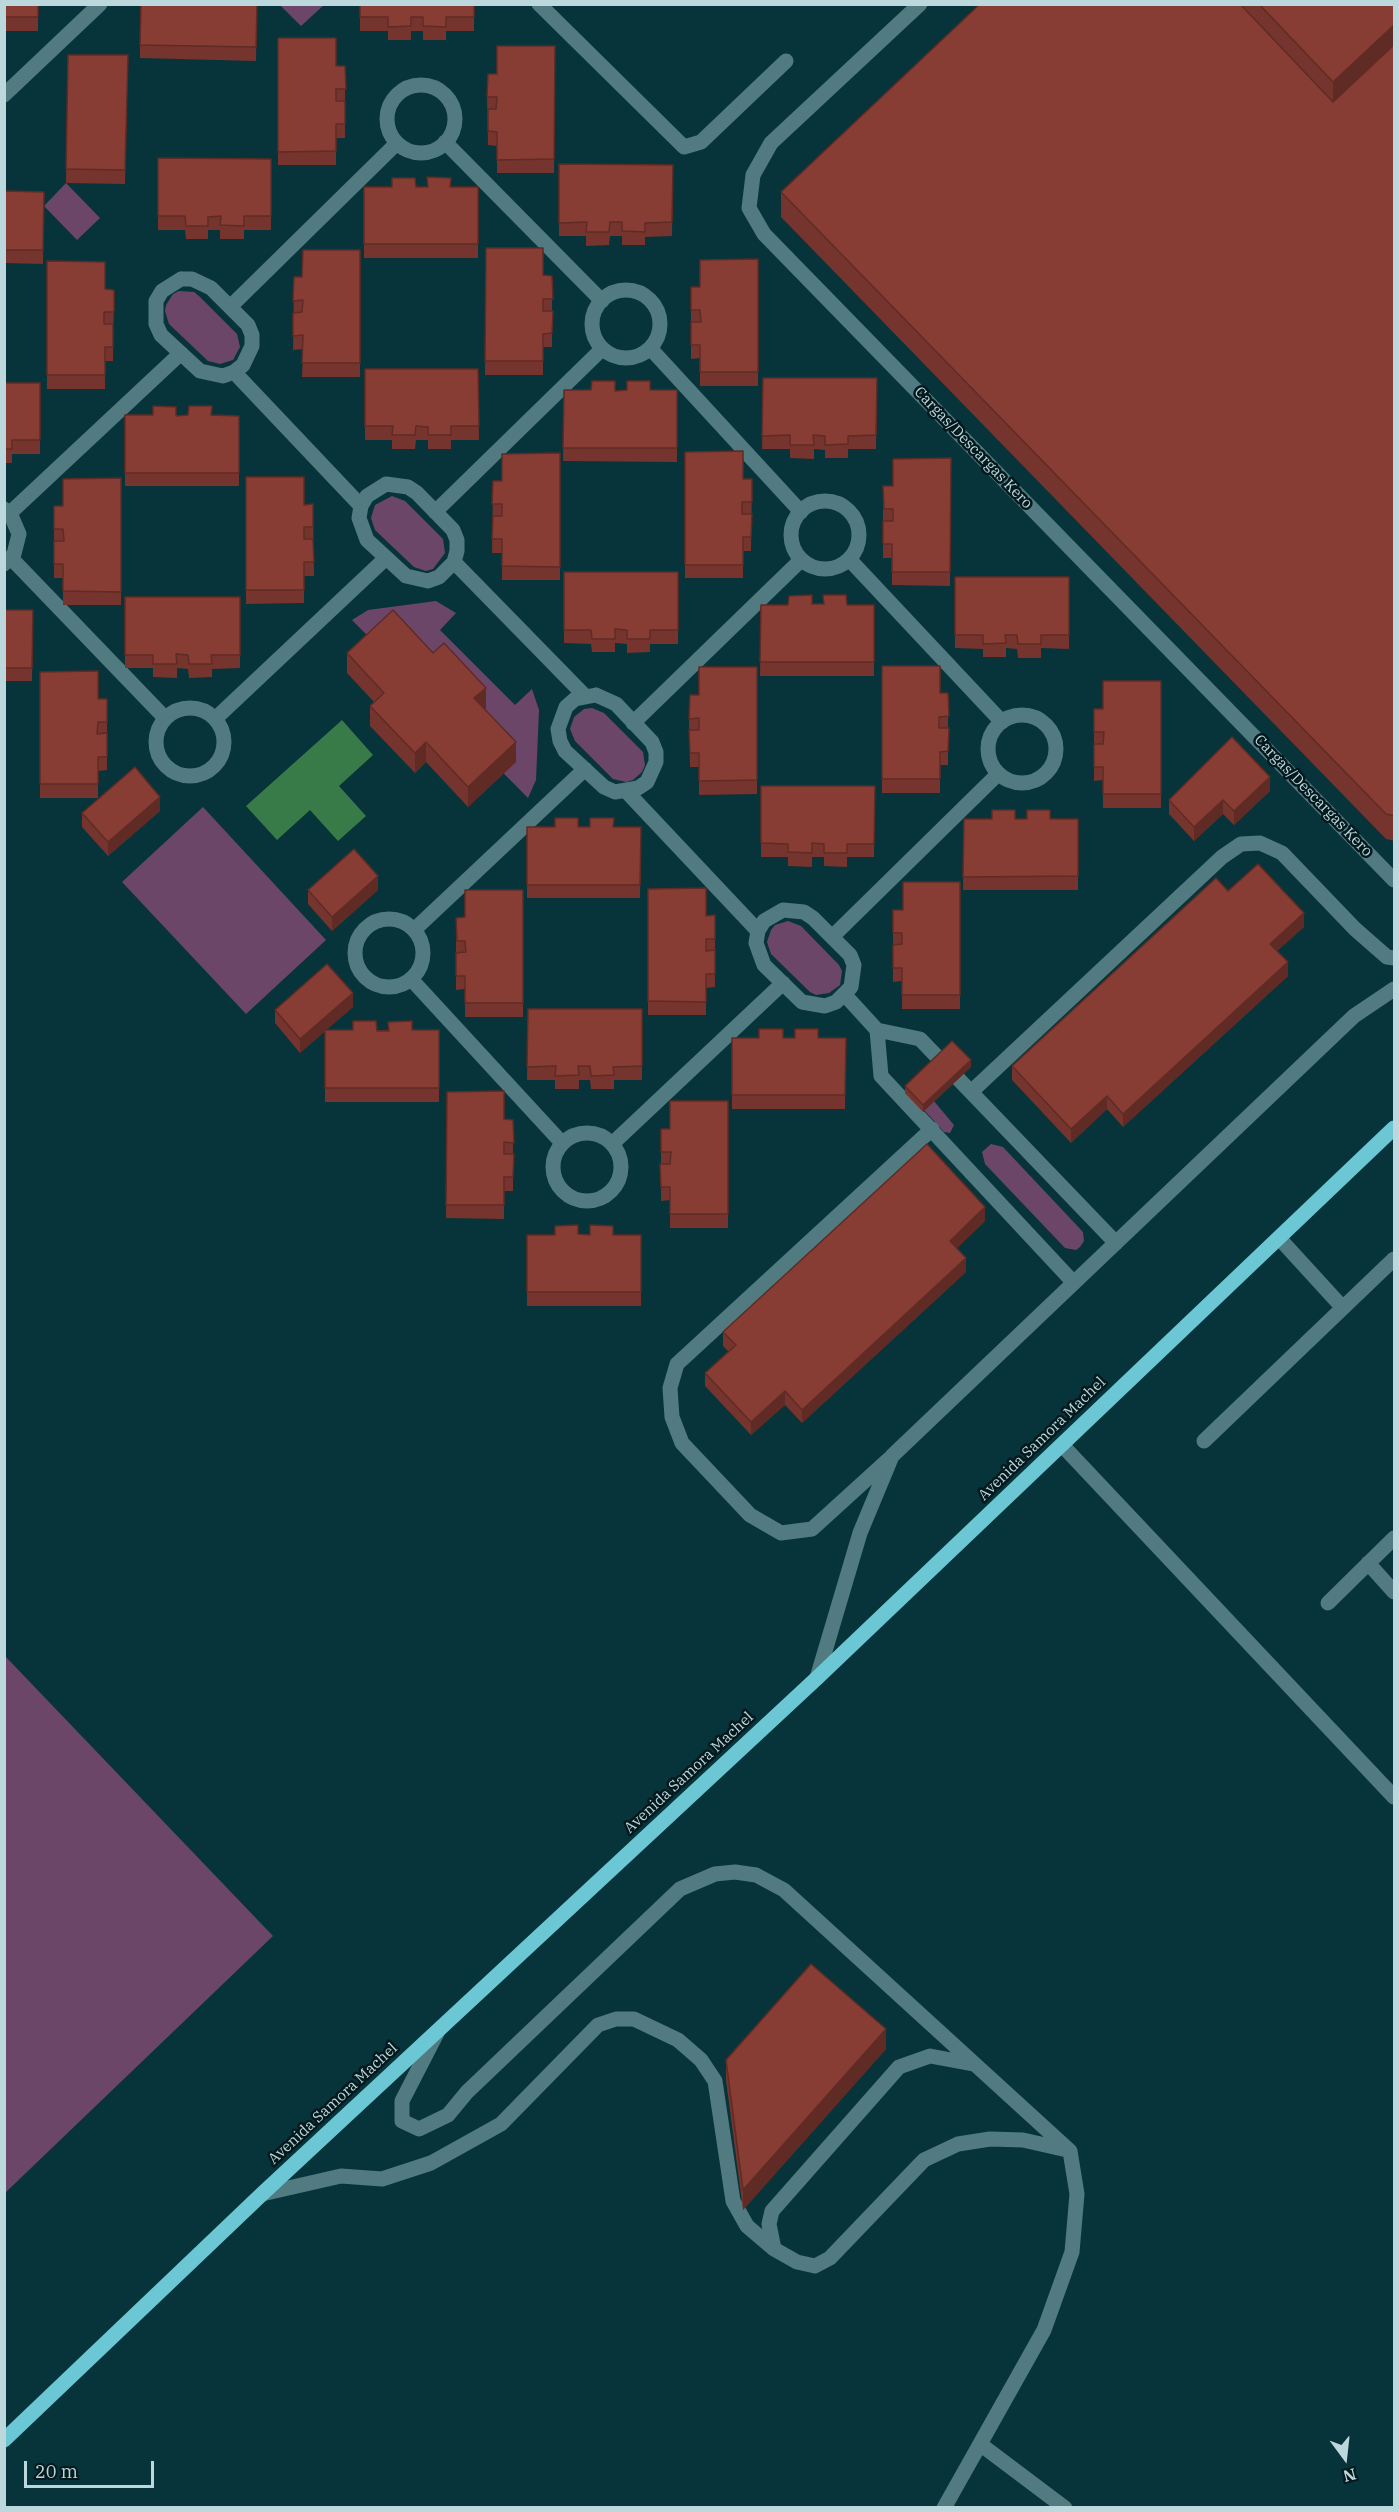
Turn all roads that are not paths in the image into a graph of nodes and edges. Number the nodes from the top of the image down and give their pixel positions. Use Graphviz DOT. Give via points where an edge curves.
graph roads {
  1 [pos="100,4"];
  2 [pos="539,4"];
  3 [pos="920,4"];
  4 [pos="786,61"];
  5 [pos="4,95"];
  6 [pos="445,142"];
  7 [pos="397,143"];
  8 [pos="602,301"];
  9 [pos="230,307"];
  10 [pos="650,348"];
  11 [pos="602,349"];
  12 [pos="181,353"];
  13 [pos="234,372"];
  14 [pos="361,506"];
  15 [pos="7,511"];
  16 [pos="435,512"];
  17 [pos="801,512"];
  18 [pos="386,558"];
  19 [pos="849,559"];
  20 [pos="801,560"];
  21 [pos="8,561"];
  22 [pos="454,562"];
  23 [pos="585,696"];
  24 [pos="165,718"];
  25 [pos="215,719"];
  26 [pos="1002,722"];
  27 [pos="633,723"];
  28 [pos="585,769"];
  29 [pos="998,774"];
  30 [pos="627,792"];
  31 [pos="1395,880"];
  32 [pos="414,930"];
  33 [pos="758,931"];
  34 [pos="832,937"];
  35 [pos="1395,958"];
  36 [pos="411,979"];
  37 [pos="783,983"];
  38 [pos="1395,989"];
  39 [pos="844,995"];
  40 [pos="877,1030"];
  41 [pos="971,1092"];
  42 [pos="1395,1128"];
  43 [pos="932,1130"];
  44 [pos="562,1143"];
  45 [pos="612,1144"];
  46 [pos="1279,1238"];
  47 [pos="1116,1243"];
  48 [pos="1395,1259"];
  49 [pos="1074,1282"];
  50 [pos="1343,1308"];
  51 [pos="1204,1441"];
  52 [pos="1062,1445"];
  53 [pos="892,1456"];
  54 [pos="1395,1538"];
  55 [pos="1368,1563"];
  56 [pos="1395,1592"];
  57 [pos="1328,1603"];
  58 [pos="818,1678"];
  59 [pos="1395,1797"];
  60 [pos="438,2030"];
  61 [pos="974,2064"];
  62 [pos="1070,2151"];
  63 [pos="262,2194"];
  64 [pos="774,2249"];
  65 [pos="4,2440"];
  66 [pos="980,2444"];
  67 [pos="944,2508"];
  68 [pos="1065,2508"];
  1 -- 5 [label="lane"];
  2 -- 4 [label="lane" via="684,147 701,142"];
  3 -- 31 [label="lane, Cargas/Descargas Kero" via="771,143 753,175 749,208 764,234"];
  6 -- 7 [label="lane" via="429,152 418,153 406,151"];
  6 -- 7 [label="lane" via="453,130 453,109 441,92 420,86 400,92 387,111 390,134"];
  6 -- 8 [label="lane"];
  7 -- 9 [label="lane"];
  8 -- 10 [label="lane" via="626,290 654,304 660,325"];
  8 -- 11 [label="lane" via="591,328"];
  9 -- 12 [label="lane" via="211,288 192,279 181,279 162,291 156,301 156,324 161,335"];
  9 -- 13 [label="lane" via="248,325 252,335 249,356"];
  10 -- 11 [label="lane" via="623,358"];
  10 -- 17 [label="lane"];
  11 -- 16 [label="lane"];
  12 -- 13 [label="lane" via="200,371 211,375"];
  12 -- 15 [label="lane"];
  13 -- 14 [label="lane"];
  14 -- 16 [label="lane" via="376,489 397,484 417,493"];
  14 -- 18 [label="lane" via="361,529"];
  15 -- 21 [label="lane" via="19,534"];
  16 -- 22 [label="lane" via="453,530 457,540"];
  17 -- 19 [label="lane" via="824,501 845,508 857,525 859,536"];
  17 -- 20 [label="lane" via="791,527 794,550"];
  18 -- 22 [label="lane" via="406,576 428,581 439,577"];
  18 -- 25 [label="lane"];
  19 -- 20 [label="lane" via="822,569"];
  19 -- 26 [label="lane"];
  20 -- 27 [label="lane"];
  21 -- 24 [label="lane"];
  22 -- 23 [label="lane"];
  23 -- 27 [label="lane" via="607,698"];
  23 -- 28 [label="lane" via="566,707 558,729 565,751"];
  24 -- 25 [label="lane" via="175,711 196,708"];
  24 -- 25 [label="lane" via="155,739 156,750 169,769 192,776 213,767 219,759 224,738"];
  26 -- 29 [label="lane" via="989,742 991,764"];
  26 -- 29 [label="lane" via="1012,717 1034,717 1050,730 1057,749 1050,770 1031,783 1019,783"];
  27 -- 30 [label="lane" via="652,742 656,762 647,782"];
  28 -- 30 [label="lane" via="604,787"];
  28 -- 32 [label="lane"];
  29 -- 34 [label="lane"];
  30 -- 33 [label="lane"];
  32 -- 36 [label="lane" via="423,949 422,960"];
  32 -- 36 [label="lane" via="395,919 374,922 357,939 354,950 355,962 369,981 391,987"];
  33 -- 34 [label="lane" via="773,914 794,909 813,918"];
  33 -- 37 [label="lane" via="758,954"];
  34 -- 39 [label="lane" via="850,955 854,965 851,987"];
  35 -- 41 [label="lane" via="1387,957 1355,929 1282,853 1260,843 1241,844 1222,857"];
  36 -- 44 [label="lane"];
  37 -- 39 [label="lane" via="802,1002 813,1005 825,1006"];
  37 -- 45 [label="lane"];
  38 -- 47 [label="lane" via="1354,1016"];
  39 -- 40 [label="lane"];
  40 -- 41 [label="lane" via="920,1039"];
  40 -- 43 [label="lane" via="881,1076"];
  41 -- 47 [label="lane"];
  42 -- 46 [label="main road, Avenida Samora Machel"];
  43 -- 49 [label="lane"];
  43 -- 53 [label="lane" via="677,1364 670,1388 672,1417 682,1443 750,1515 781,1533 813,1529"];
  44 -- 45 [label="lane" via="582,1133 604,1137"];
  44 -- 45 [label="lane" via="552,1164 553,1176 566,1195 589,1201 609,1193 620,1174 618,1153"];
  46 -- 50 [label="lane"];
  46 -- 52 [label="main road, Avenida Samora Machel"];
  47 -- 49 [label="lane"];
  48 -- 50 [label="lane"];
  49 -- 53 [label="lane"];
  50 -- 51 [label="lane"];
  52 -- 58 [label="main road, Avenida Samora Machel"];
  52 -- 59 [label="lane"];
  53 -- 58 [label="lane" via="860,1533"];
  54 -- 55 [label="lane"];
  55 -- 56 [label="lane"];
  55 -- 57 [label="lane"];
  58 -- 60 [label="main road, Avenida Samora Machel"];
  60 -- 61 [label="lane" via="402,2102 402,2121 419,2129 448,2115 467,2091 680,1889 715,1874 735,1872 756,1875 784,1890"];
  60 -- 63 [label="main road, Avenida Samora Machel"];
  61 -- 62 [label="lane"];
  61 -- 64 [label="lane" via="930,2056 899,2067 772,2211 769,2224"];
  62 -- 64 [label="lane" via="1023,2140 990,2139 958,2144 924,2160 830,2258 814,2266"];
  62 -- 66 [label="lane" via="1077,2194 1072,2252 1044,2330"];
  63 -- 64 [label="lane" via="341,2176 382,2178 431,2163 501,2124 598,2025 634,2019 678,2040 701,2060 715,2081 733,2201 747,2226"];
  63 -- 65 [label="main road, Avenida Samora Machel"];
  66 -- 67 [label="lane"];
  66 -- 68 [label="lane"];
}
